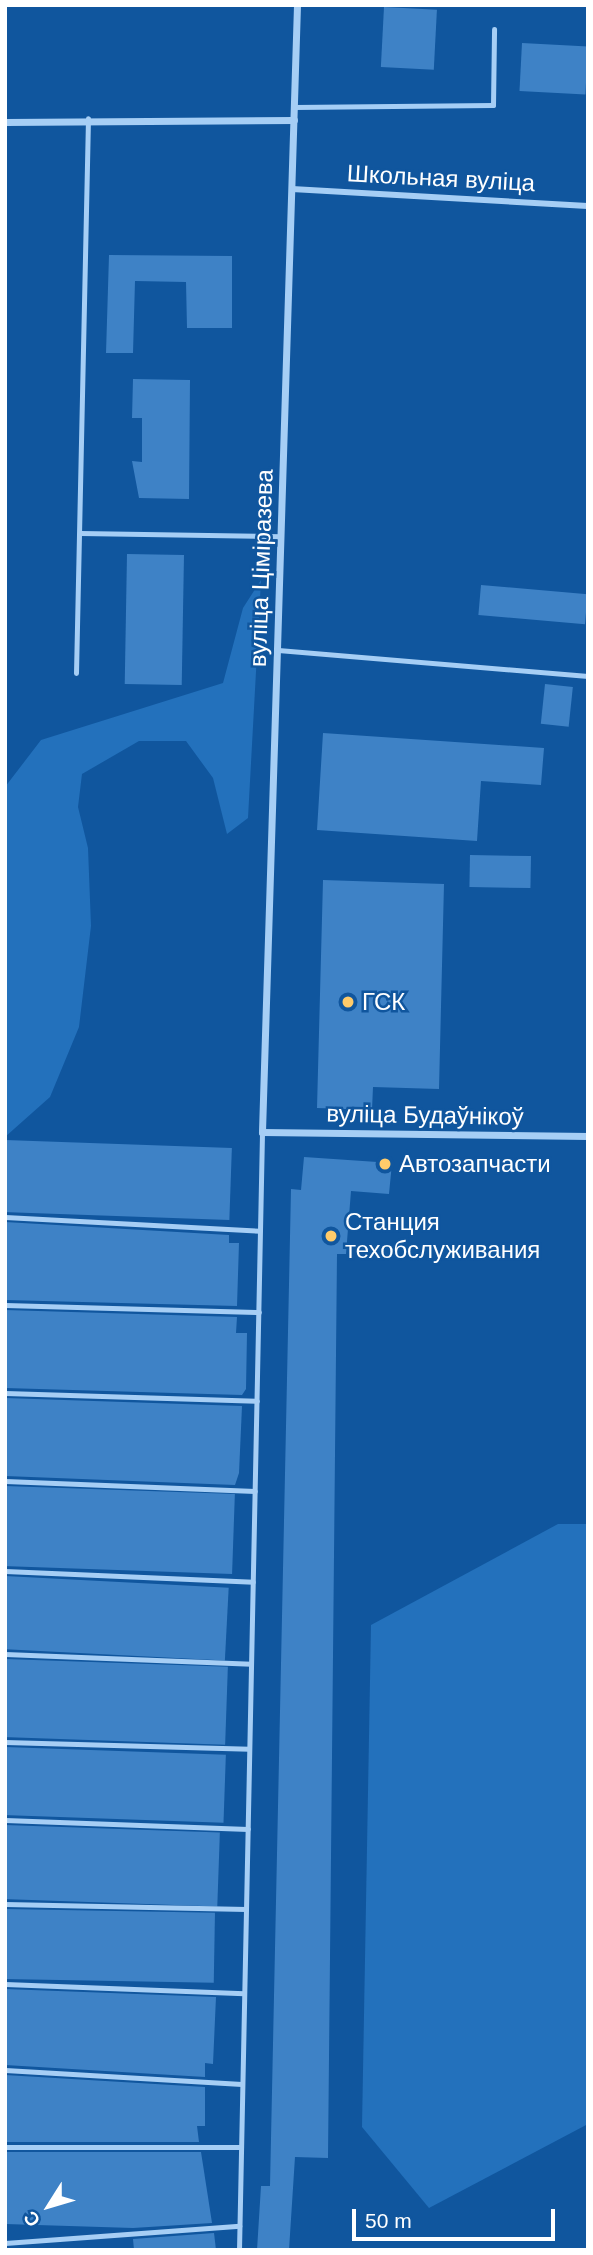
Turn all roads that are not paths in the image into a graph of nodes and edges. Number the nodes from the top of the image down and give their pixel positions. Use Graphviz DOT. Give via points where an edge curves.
graph roads {
  1 [pos="297,5"];
  2 [pos="494,29"];
  3 [pos="294,107"];
  4 [pos="88,118"];
  5 [pos="294,120"];
  6 [pos="5,122"];
  7 [pos="292,189"];
  8 [pos="588,206"];
  9 [pos="80,533"];
  10 [pos="281,536"];
  11 [pos="278,650"];
  12 [pos="76,673"];
  13 [pos="588,676"];
  14 [pos="262,1132"];
  15 [pos="588,1136"];
  16 [pos="5,1217"];
  17 [pos="260,1231"];
  18 [pos="5,1305"];
  19 [pos="259,1312"];
  20 [pos="5,1393"];
  21 [pos="257,1401"];
  22 [pos="5,1481"];
  23 [pos="255,1491"];
  24 [pos="5,1571"];
  25 [pos="253,1582"];
  26 [pos="5,1654"];
  27 [pos="251,1664"];
  28 [pos="5,1742"];
  29 [pos="249,1749"];
  30 [pos="5,1820"];
  31 [pos="248,1829"];
  32 [pos="5,1904"];
  33 [pos="246,1909"];
  34 [pos="5,1984"];
  35 [pos="244,1993"];
  36 [pos="5,2070"];
  37 [pos="242,2084"];
  38 [pos="5,2147"];
  39 [pos="241,2147"];
  40 [pos="239,2227"];
  41 [pos="5,2244"];
  42 [pos="239,2250"];
  1 -- 3 [label="street, вуліца Ціміразева"];
  2 -- 3 [label="lane" via="493,105"];
  3 -- 5 [label="street, вуліца Ціміразева"];
  4 -- 5 [label="street"];
  4 -- 6 [label="street"];
  4 -- 9 [label="lane"];
  5 -- 7 [label="street, вуліца Ціміразева"];
  7 -- 8 [label="street, Школьная вуліца"];
  7 -- 10 [label="street, вуліца Ціміразева"];
  9 -- 10 [label="lane"];
  9 -- 12 [label="lane"];
  10 -- 11 [label="street, вуліца Ціміразева"];
  11 -- 13 [label="lane"];
  11 -- 14 [label="street, вуліца Ціміразева"];
  14 -- 15 [label="street, вуліца Будаўнікоў"];
  14 -- 17 [label="lane"];
  16 -- 17 [label="lane"];
  17 -- 19 [label="lane"];
  18 -- 19 [label="lane"];
  19 -- 21 [label="lane"];
  20 -- 21 [label="lane"];
  21 -- 23 [label="lane"];
  22 -- 23 [label="lane"];
  23 -- 25 [label="lane"];
  24 -- 25 [label="lane"];
  25 -- 27 [label="lane"];
  26 -- 27 [label="lane"];
  27 -- 29 [label="lane"];
  28 -- 29 [label="lane"];
  29 -- 31 [label="lane"];
  30 -- 31 [label="lane"];
  31 -- 33 [label="lane"];
  32 -- 33 [label="lane"];
  33 -- 35 [label="lane"];
  34 -- 35 [label="lane"];
  35 -- 37 [label="lane"];
  36 -- 37 [label="lane"];
  37 -- 39 [label="lane"];
  38 -- 39 [label="lane"];
  39 -- 40 [label="lane"];
  40 -- 41 [label="lane"];
  40 -- 42 [label="lane"];
}
